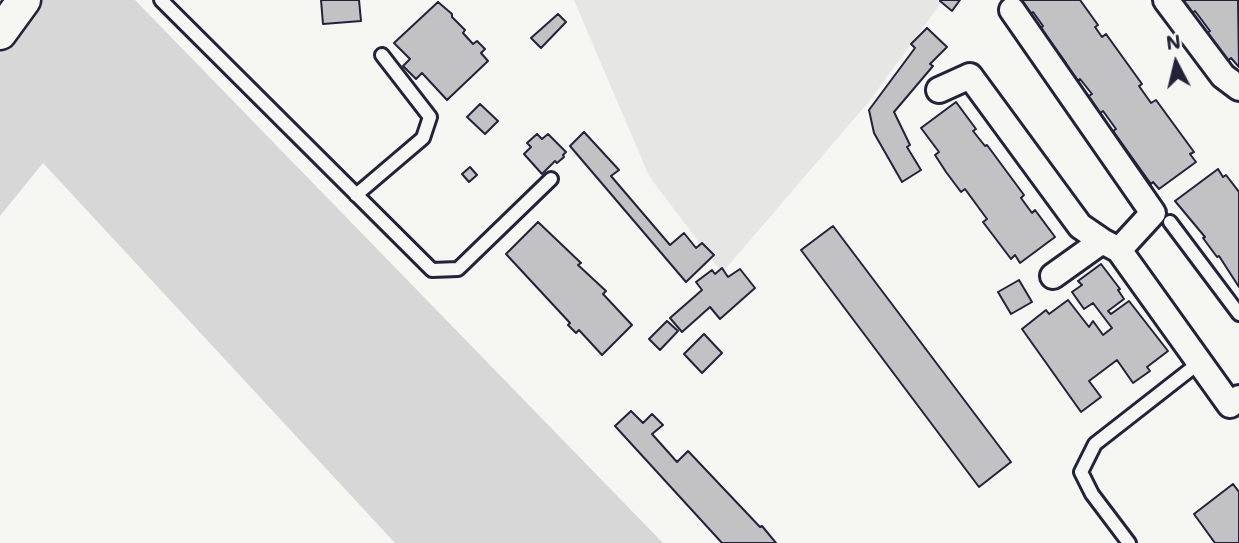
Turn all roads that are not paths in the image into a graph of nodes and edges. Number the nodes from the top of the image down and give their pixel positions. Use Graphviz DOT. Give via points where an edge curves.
graph roads {
  1 [pos="24,0"];
  2 [pos="161,0"];
  3 [pos="1166,0"];
  4 [pos="1012,10"];
  5 [pos="0,33"];
  6 [pos="382,55"];
  7 [pos="1239,88"];
  8 [pos="939,90"];
  9 [pos="551,179"];
  10 [pos="356,194"];
  11 [pos="1170,222"];
  12 [pos="1110,246"];
  13 [pos="1053,275"];
  14 [pos="1239,314"];
  15 [pos="1199,362"];
  16 [pos="1239,398"];
  17 [pos="1129,543"];
  1 -- 5 [label="street"];
  2 -- 10 [label="lane"];
  3 -- 7 [label="street" via="1223,76"];
  4 -- 12 [label="street" via="1153,213"];
  6 -- 10 [label="lane" via="430,117 423,138"];
  8 -- 12 [label="street" via="970,76 1080,226"];
  9 -- 10 [label="lane" via="457,269 432,270"];
  11 -- 14 [label="lane"];
  12 -- 13 [label="street"];
  12 -- 15 [label="street"];
  15 -- 16 [label="street" via="1230,405"];
  15 -- 17 [label="lane" via="1095,444 1082,472 1092,494"];
}
